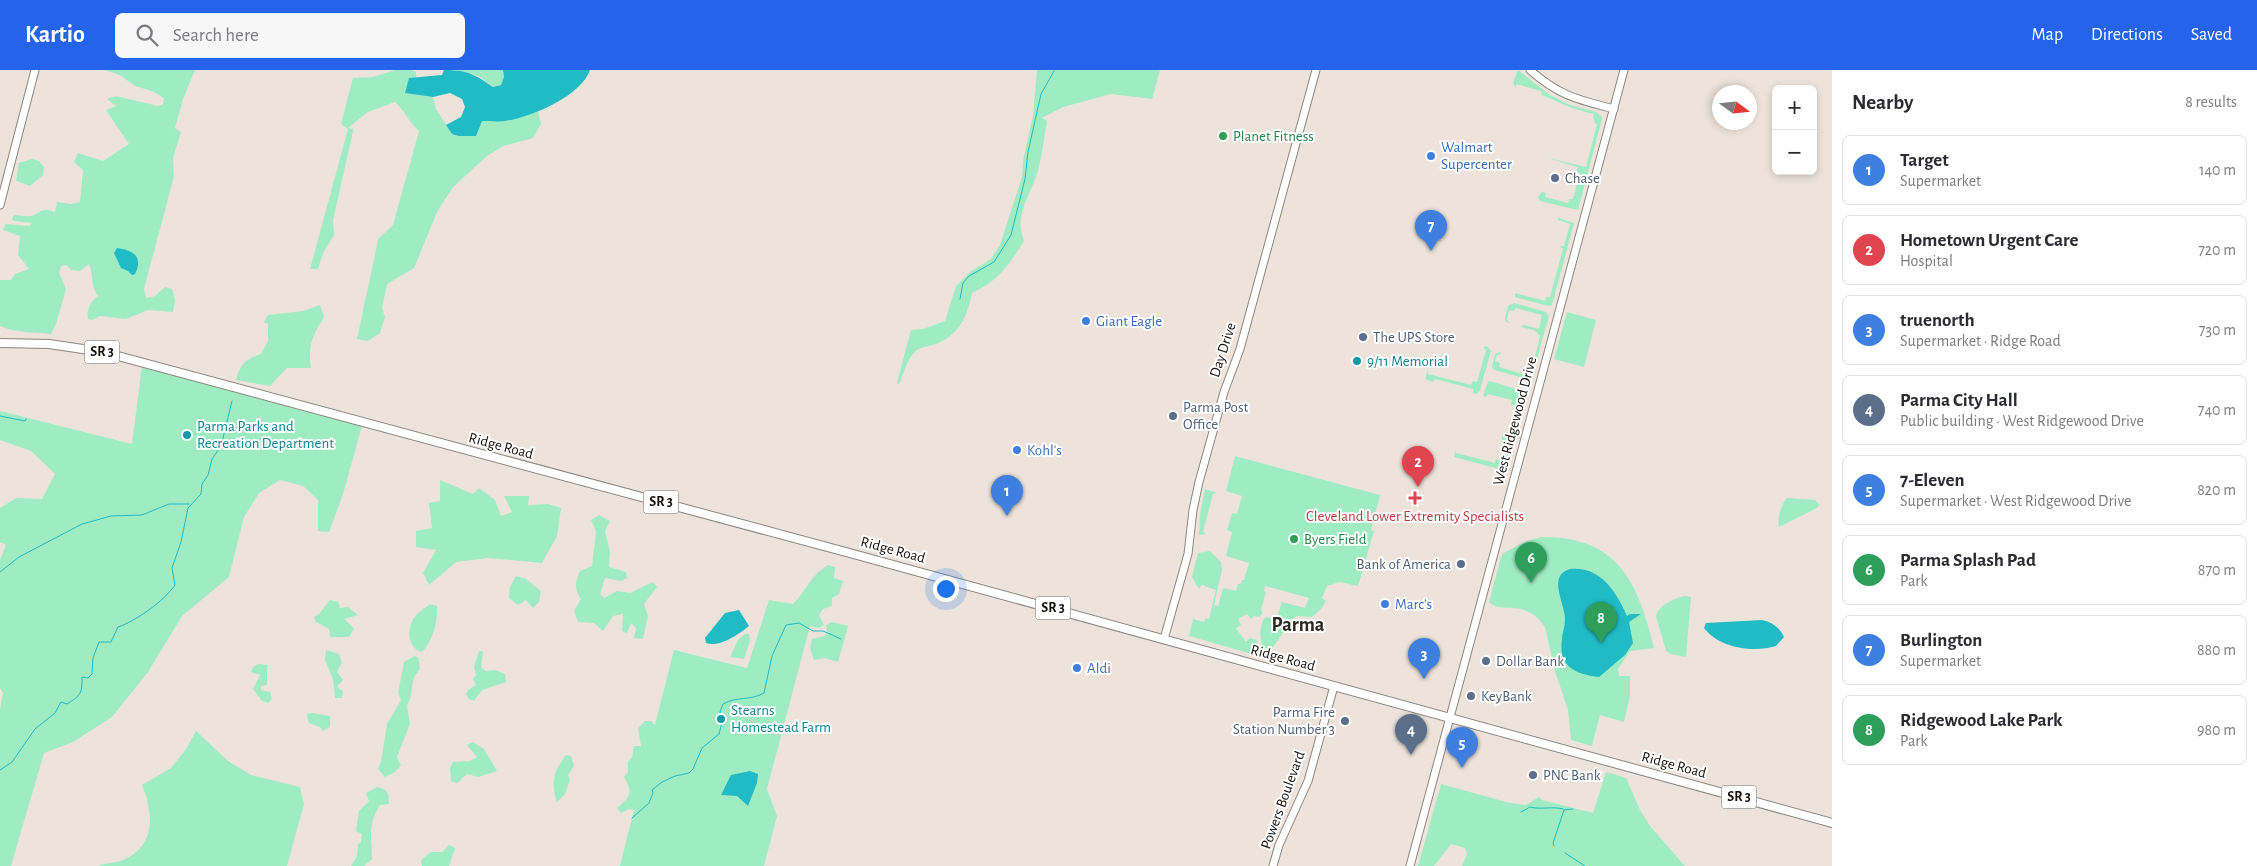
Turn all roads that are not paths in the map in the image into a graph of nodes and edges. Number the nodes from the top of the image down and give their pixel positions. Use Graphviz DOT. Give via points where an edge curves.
graph roads {
  1 [pos="35,70"];
  2 [pos="1316,70"];
  3 [pos="1530,70"];
  4 [pos="1624,70"];
  5 [pos="1614,109"];
  6 [pos="0,205"];
  7 [pos="0,343"];
  8 [pos="1164,639"];
  9 [pos="1334,686"];
  10 [pos="1449,717"];
  11 [pos="1832,823"];
  12 [pos="1273,866"];
  13 [pos="1410,866"];
  1 -- 6 [label="main road"];
  2 -- 8 [label="main road, Day Drive" via="1240,350 1222,398 1201,474 1188,554"];
  3 -- 5 [label="main road" via="1558,92"];
  4 -- 5 [label="main road, West Ridgewood Drive"];
  5 -- 10 [label="main road, West Ridgewood Drive"];
  7 -- 8 [label="main road, Ridge Road / SR 3" via="49,344 103,352"];
  8 -- 9 [label="main road, Ridge Road / SR 3"];
  9 -- 10 [label="main road, Ridge Road / SR 3"];
  9 -- 12 [label="main road, Powers Boulevard" via="1308,781"];
  10 -- 11 [label="main road, Ridge Road / SR 3"];
  10 -- 13 [label="main road, West Ridgewood Drive"];
}
